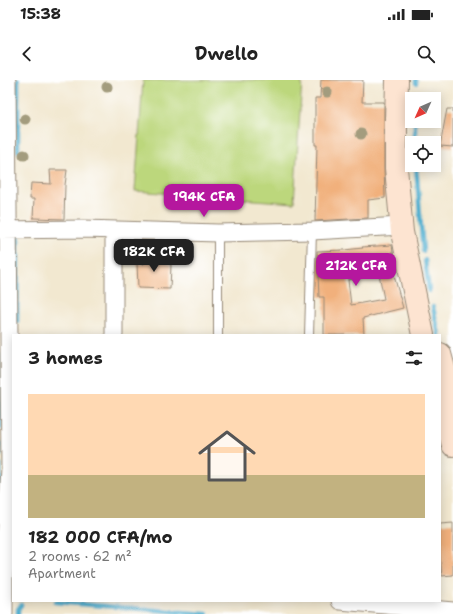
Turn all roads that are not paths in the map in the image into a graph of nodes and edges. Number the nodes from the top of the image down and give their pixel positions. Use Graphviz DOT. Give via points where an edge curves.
graph roads {
  1 [pos="7,80"];
  2 [pos="397,80"];
  3 [pos="410,80"];
  4 [pos="3,124"];
  5 [pos="402,226"];
  6 [pos="4,230"];
  7 [pos="114,230"];
  8 [pos="312,231"];
  9 [pos="218,233"];
  10 [pos="114,334"];
  11 [pos="218,334"];
  12 [pos="309,334"];
  13 [pos="423,334"];
  14 [pos="435,334"];
  15 [pos="4,350"];
  16 [pos="441,359"];
  17 [pos="449,398"];
  18 [pos="453,445"];
  19 [pos="8,464"];
  20 [pos="6,579"];
  21 [pos="351,602"];
  22 [pos="453,611"];
  23 [pos="4,614"];
  1 -- 4 [label="street"];
  2 -- 5 [label="main road" via="396,168"];
  3 -- 14 [label="main road" via="408,120 414,231 421,277"];
  4 -- 6 [label="street"];
  5 -- 8 [label="street"];
  5 -- 13 [label="main road"];
  6 -- 7 [label="street"];
  6 -- 15 [label="street"];
  7 -- 9 [label="street"];
  7 -- 10 [label="street"];
  8 -- 9 [label="street"];
  8 -- 12 [label="lane"];
  9 -- 11 [label="lane"];
  15 -- 19 [label="street"];
  16 -- 17 [label="main road"];
  17 -- 18 [label="main road"];
  19 -- 20 [label="street"];
  20 -- 23 [label="street"];
  21 -- 22 [label="street"];
}
